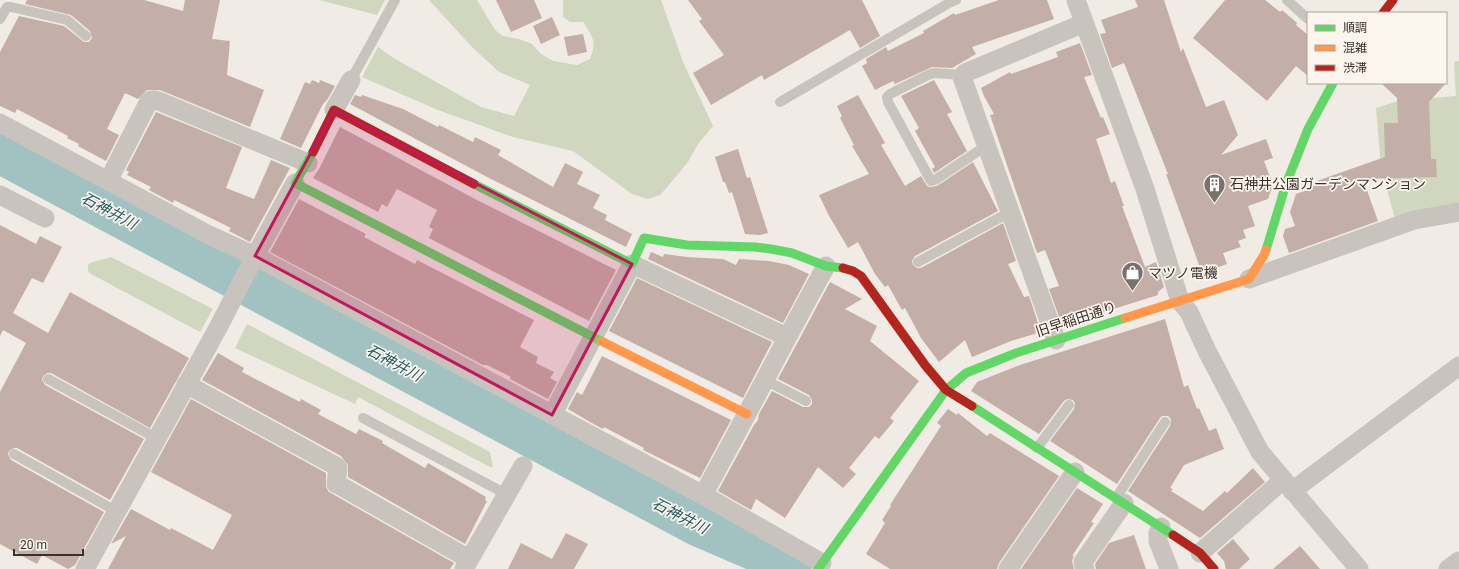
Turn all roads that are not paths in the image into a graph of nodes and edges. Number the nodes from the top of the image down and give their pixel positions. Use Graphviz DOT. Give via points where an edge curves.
graph roads {
  1 [pos="394,0"];
  2 [pos="956,0"];
  3 [pos="1076,0"];
  4 [pos="1287,0"];
  5 [pos="1393,0"];
  6 [pos="1384,12"];
  7 [pos="1307,18"];
  8 [pos="0,19"];
  9 [pos="1084,23"];
  10 [pos="86,36"];
  11 [pos="963,75"];
  12 [pos="351,80"];
  13 [pos="1332,84"];
  14 [pos="780,102"];
  15 [pos="334,110"];
  16 [pos="0,123"];
  17 [pos="986,146"];
  18 [pos="308,163"];
  19 [pos="108,181"];
  20 [pos="296,184"];
  21 [pos="0,195"];
  22 [pos="1010,212"];
  23 [pos="1458,217"];
  24 [pos="45,218"];
  25 [pos="252,262"];
  26 [pos="918,262"];
  27 [pos="632,264"];
  28 [pos="826,266"];
  29 [pos="1249,279"];
  30 [pos="1180,301"];
  31 [pos="593,337"];
  32 [pos="787,337"];
  33 [pos="1056,340"];
  34 [pos="1459,366"];
  35 [pos="48,379"];
  36 [pos="765,380"];
  37 [pos="186,384"];
  38 [pos="946,390"];
  39 [pos="806,401"];
  40 [pos="1069,405"];
  41 [pos="747,414"];
  42 [pos="552,415"];
  43 [pos="363,418"];
  44 [pos="1165,422"];
  45 [pos="156,438"];
  46 [pos="1037,448"];
  47 [pos="14,454"];
  48 [pos="523,466"];
  49 [pos="1075,472"];
  50 [pos="1288,485"];
  51 [pos="506,494"];
  52 [pos="703,495"];
  53 [pos="1120,500"];
  54 [pos="116,511"];
  55 [pos="1161,527"];
  56 [pos="1200,553"];
  57 [pos="1459,561"];
  58 [pos="466,564"];
  59 [pos="820,567"];
  60 [pos="1081,567"];
  61 [pos="85,569"];
  62 [pos="1008,569"];
  63 [pos="1169,569"];
  64 [pos="1214,569"];
  65 [pos="1359,569"];
  66 [pos="1448,569"];
  1 -- 12 [label="lane"];
  2 -- 14 [label="lane" via="948,2"];
  3 -- 9 [label="street"];
  4 -- 7 [label="lane"];
  5 -- 6 [label="street"];
  8 -- 10 [label="lane" via="4,9 11,7 67,20"];
  9 -- 11 [label="street"];
  9 -- 30 [label="street" via="1145,190"];
  11 -- 17 [label="street"];
  11 -- 17 [label="lane" via="928,75 890,94 887,97 888,102 931,181"];
  12 -- 15 [label="street"];
  13 -- 29 [label="street" via="1308,129 1286,184 1264,255"];
  15 -- 18 [label="street"];
  15 -- 27 [label="street"];
  16 -- 19 [label="street"];
  17 -- 22 [label="street"];
  18 -- 19 [label="street" via="151,100"];
  18 -- 20 [label="street"];
  19 -- 25 [label="street"];
  20 -- 25 [label="street"];
  20 -- 31 [label="street"];
  21 -- 24 [label="street"];
  22 -- 26 [label="lane"];
  22 -- 33 [label="street"];
  23 -- 29 [label="street" via="1414,220"];
  25 -- 37 [label="street"];
  25 -- 42 [label="street"];
  27 -- 28 [label="street" via="644,238 687,245 771,249 792,253"];
  27 -- 31 [label="street"];
  27 -- 32 [label="street"];
  28 -- 32 [label="street"];
  28 -- 38 [label="street" via="840,267 861,276"];
  29 -- 30 [label="street, 旧早稲田通り"];
  30 -- 33 [label="street, 旧早稲田通り"];
  30 -- 50 [label="street" via="1189,312 1210,358 1260,452"];
  31 -- 41 [label="street"];
  31 -- 42 [label="street"];
  32 -- 36 [label="street"];
  33 -- 38 [label="street, 旧早稲田通り" via="966,373"];
  34 -- 50 [label="street"];
  35 -- 45 [label="lane"];
  36 -- 39 [label="lane"];
  36 -- 41 [label="street"];
  37 -- 45 [label="street"];
  37 -- 58 [label="street" via="336,466 336,484"];
  38 -- 46 [label="street"];
  38 -- 59 [label="street, 旧早稲田通り"];
  40 -- 46 [label="lane"];
  41 -- 52 [label="street"];
  42 -- 52 [label="street"];
  43 -- 51 [label="lane"];
  44 -- 53 [label="lane"];
  45 -- 54 [label="street"];
  46 -- 49 [label="street"];
  47 -- 54 [label="lane"];
  48 -- 51 [label="street"];
  49 -- 53 [label="street"];
  49 -- 62 [label="street"];
  50 -- 56 [label="street"];
  50 -- 65 [label="street"];
  51 -- 58 [label="street"];
  52 -- 59 [label="street"];
  53 -- 55 [label="street"];
  53 -- 60 [label="street"];
  54 -- 61 [label="street"];
  55 -- 56 [label="street"];
  55 -- 63 [label="street" via="1158,541"];
  56 -- 64 [label="street"];
  57 -- 66 [label="street"];
}
